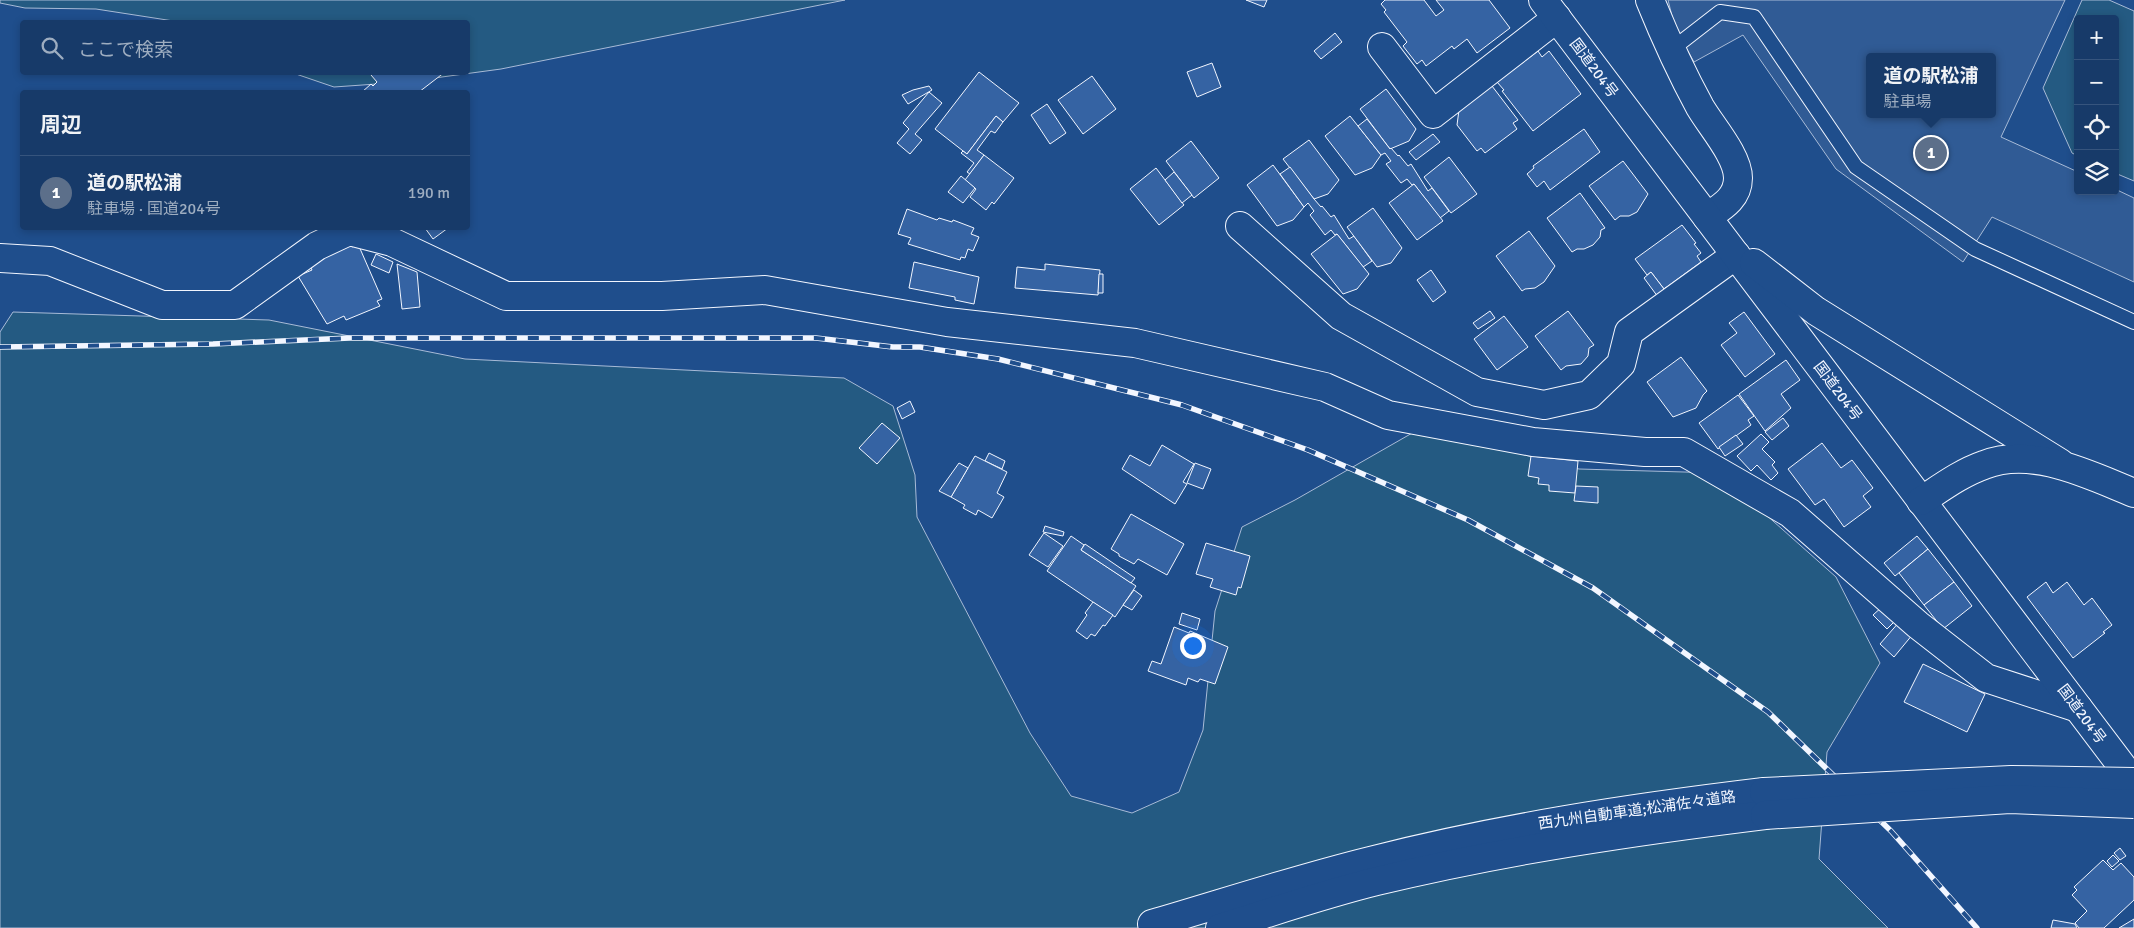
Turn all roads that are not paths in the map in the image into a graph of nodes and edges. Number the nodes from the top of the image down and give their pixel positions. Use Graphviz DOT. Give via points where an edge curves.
graph roads {
  1 [pos="1650,0"];
  2 [pos="1550,9"];
  3 [pos="1382,47"];
  4 [pos="1671,50"];
  5 [pos="1707,217"];
  6 [pos="1240,226"];
  7 [pos="1730,248"];
  8 [pos="0,258"];
  9 [pos="2134,322"];
  10 [pos="2060,463"];
  11 [pos="2134,492"];
  12 [pos="1921,501"];
  13 [pos="2078,708"];
  14 [pos="2134,782"];
  15 [pos="1765,804"];
  16 [pos="2134,804"];
  17 [pos="1152,924"];
  18 [pos="1220,928"];
  1 -- 4 [label="main road"];
  2 -- 3 [label="main road" via="1433,114"];
  2 -- 5 [label="main road, 国道204号"];
  4 -- 5 [label="main road" via="1701,109 1732,158 1738,176 1736,193"];
  4 -- 9 [label="lane" via="1720,12 1754,17 1856,167 1975,249"];
  5 -- 7 [label="main road, 国道204号"];
  6 -- 7 [label="main road" via="1341,316 1477,392 1544,405 1589,394 1621,364 1629,332"];
  7 -- 10 [label="main road" via="1816,311"];
  7 -- 12 [label="main road, 国道204号"];
  8 -- 13 [label="main road" via="50,261 162,304 235,304 318,246 349,231 392,242 506,296 662,296 765,290 947,322 1135,343 1325,387 1388,415 1534,442 1644,452 1684,452 1790,513 1918,625 1986,678"];
  10 -- 11 [label="main road"];
  10 -- 12 [label="main road" via="2014,458 1985,464"];
  12 -- 13 [label="main road, 国道204号"];
  13 -- 14 [label="main road, 国道204号"];
  14 -- 15 [label="main road, 西九州自動車道;松浦佐々道路, bridge" via="2011,780"];
  15 -- 16 [label="main road, 西九州自動車道;松浦佐々道路, bridge" via="2010,800"];
  15 -- 17 [label="main road, 西九州自動車道;松浦佐々道路" via="1640,807 1520,827 1369,861"];
  15 -- 18 [label="main road, 西九州自動車道;松浦佐々道路" via="1375,882"];
}
